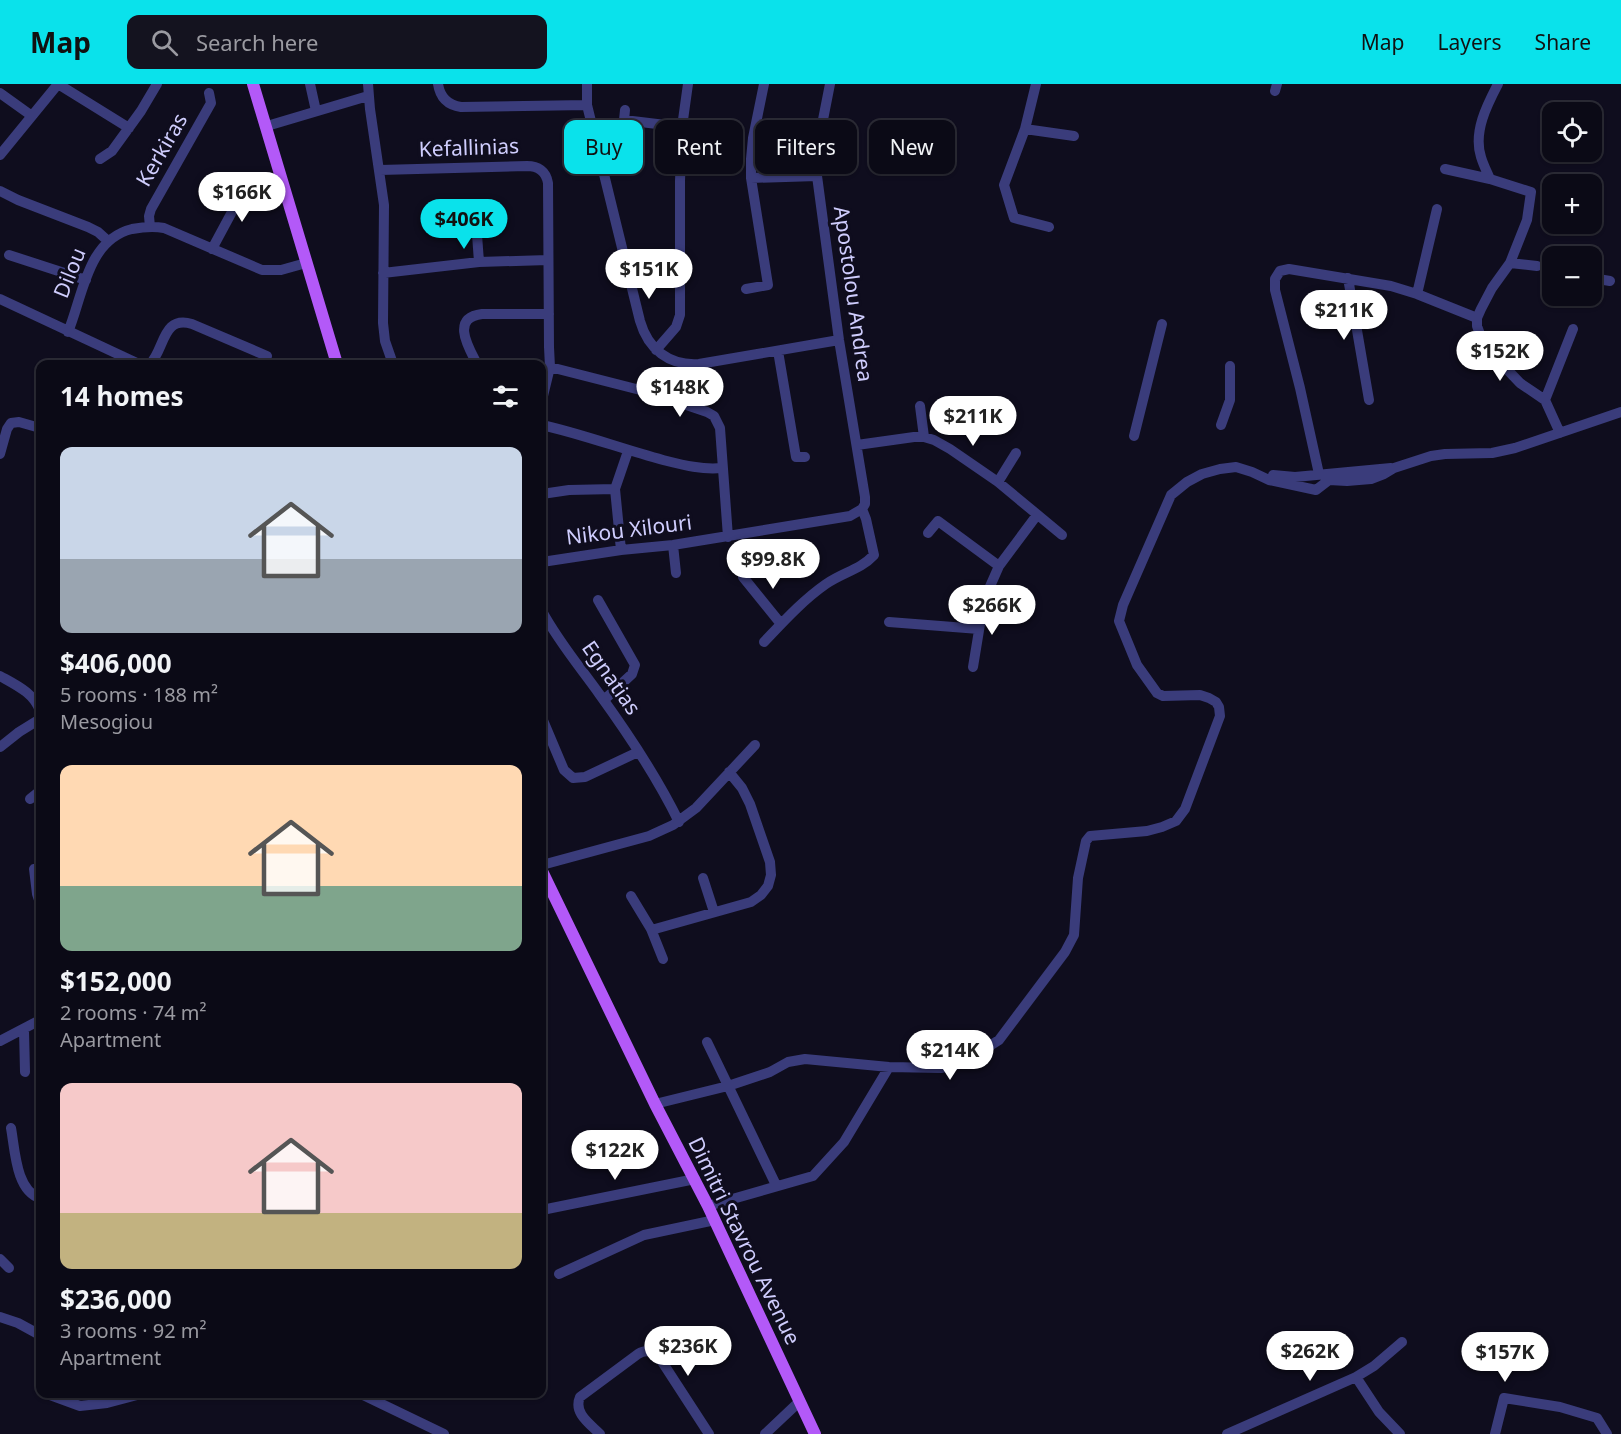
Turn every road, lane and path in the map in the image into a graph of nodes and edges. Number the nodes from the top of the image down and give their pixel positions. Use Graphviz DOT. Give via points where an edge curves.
graph roads {
  1 [pos="58,84"];
  2 [pos="157,84"];
  3 [pos="253,84"];
  4 [pos="310,84"];
  5 [pos="438,84"];
  6 [pos="587,84"];
  7 [pos="688,84"];
  8 [pos="765,84"];
  9 [pos="830,84"];
  10 [pos="1036,84"];
  11 [pos="1498,84"];
  12 [pos="368,90"];
  13 [pos="0,93"];
  14 [pos="209,93"];
  15 [pos="586,105"];
  16 [pos="625,110"];
  17 [pos="316,111"];
  18 [pos="32,116"];
  19 [pos="683,120"];
  20 [pos="655,124"];
  21 [pos="267,126"];
  22 [pos="129,128"];
  23 [pos="1025,129"];
  24 [pos="1074,136"];
  25 [pos="0,155"];
  26 [pos="100,159"];
  27 [pos="1445,169"];
  28 [pos="380,171"];
  29 [pos="680,174"];
  30 [pos="817,176"];
  31 [pos="751,178"];
  32 [pos="1490,179"];
  33 [pos="247,184"];
  34 [pos="0,191"];
  35 [pos="475,207"];
  36 [pos="1437,209"];
  37 [pos="150,226"];
  38 [pos="1049,227"];
  39 [pos="112,238"];
  40 [pos="212,249"];
  41 [pos="9,255"];
  42 [pos="548,260"];
  43 [pos="479,262"];
  44 [pos="306,263"];
  45 [pos="1510,263"];
  46 [pos="1537,266"];
  47 [pos="383,273"];
  48 [pos="1348,278"];
  49 [pos="86,280"];
  50 [pos="1602,280"];
  51 [pos="1610,281"];
  52 [pos="746,289"];
  53 [pos="1417,294"];
  54 [pos="0,299"];
  55 [pos="549,314"];
  56 [pos="1477,318"];
  57 [pos="1162,324"];
  58 [pos="1573,329"];
  59 [pos="68,332"];
  60 [pos="839,340"];
  61 [pos="656,350"];
  62 [pos="778,351"];
  63 [pos="267,356"];
  64 [pos="130,360"];
  65 [pos="153,360"];
  66 [pos="336,360"];
  67 [pos="392,360"];
  68 [pos="475,360"];
  69 [pos="1230,366"];
  70 [pos="550,367"];
  71 [pos="546,384"];
  72 [pos="1369,400"];
  73 [pos="1545,400"];
  74 [pos="920,406"];
  75 [pos="1621,412"];
  76 [pos="546,426"];
  77 [pos="1221,426"];
  78 [pos="36,427"];
  79 [pos="1560,433"];
  80 [pos="1134,436"];
  81 [pos="924,437"];
  82 [pos="857,445"];
  83 [pos="628,451"];
  84 [pos="1016,453"];
  85 [pos="0,454"];
  86 [pos="805,457"];
  87 [pos="722,468"];
  88 [pos="1319,474"];
  89 [pos="1273,475"];
  90 [pos="1335,477"];
  91 [pos="998,482"];
  92 [pos="615,489"];
  93 [pos="546,493"];
  94 [pos="862,509"];
  95 [pos="1037,515"];
  96 [pos="928,533"];
  97 [pos="1062,535"];
  98 [pos="728,537"];
  99 [pos="673,545"];
  100 [pos="621,550"];
  101 [pos="546,561"];
  102 [pos="999,566"];
  103 [pos="742,567"];
  104 [pos="676,573"];
  105 [pos="598,600"];
  106 [pos="889,622"];
  107 [pos="781,624"];
  108 [pos="546,628"];
  109 [pos="979,629"];
  110 [pos="764,642"];
  111 [pos="973,667"];
  112 [pos="0,676"];
  113 [pos="604,700"];
  114 [pos="36,702"];
  115 [pos="36,721"];
  116 [pos="546,727"];
  117 [pos="755,745"];
  118 [pos="0,747"];
  119 [pos="638,752"];
  120 [pos="729,772"];
  121 [pos="36,794"];
  122 [pos="30,799"];
  123 [pos="679,822"];
  124 [pos="546,864"];
  125 [pos="34,869"];
  126 [pos="703,878"];
  127 [pos="546,880"];
  128 [pos="36,886"];
  129 [pos="631,896"];
  130 [pos="714,912"];
  131 [pos="651,929"];
  132 [pos="663,959"];
  133 [pos="36,1022"];
  134 [pos="24,1030"];
  135 [pos="0,1041"];
  136 [pos="707,1042"];
  137 [pos="889,1067"];
  138 [pos="25,1072"];
  139 [pos="728,1086"];
  140 [pos="655,1104"];
  141 [pos="11,1128"];
  142 [pos="695,1179"];
  143 [pos="776,1185"];
  144 [pos="36,1196"];
  145 [pos="708,1206"];
  146 [pos="546,1209"];
  147 [pos="715,1220"];
  148 [pos="0,1259"];
  149 [pos="9,1268"];
  150 [pos="559,1274"];
  151 [pos="0,1317"];
  152 [pos="36,1333"];
  153 [pos="1402,1342"];
  154 [pos="1356,1377"];
  155 [pos="58,1398"];
  156 [pos="126,1398"];
  157 [pos="369,1398"];
  158 [pos="800,1401"];
  159 [pos="1245,1430"];
  160 [pos="598,1433"];
  161 [pos="444,1434"];
  162 [pos="709,1434"];
  163 [pos="765,1434"];
  164 [pos="815,1434"];
  165 [pos="1227,1434"];
  166 [pos="1400,1434"];
  167 [pos="1496,1434"];
  168 [pos="1606,1434"];
  1 -- 18 [label="street"];
  1 -- 22 [label="street"];
  2 -- 22 [label="street"];
  3 -- 21 [label="main road"];
  4 -- 17 [label="street"];
  5 -- 15 [label="street" via="440,94 457,107"];
  6 -- 15 [label="street"];
  7 -- 19 [label="street"];
  8 -- 31 [label="street" via="752,145"];
  9 -- 30 [label="street, Apostolou Andrea" via="818,145"];
  10 -- 23 [label="street"];
  11 -- 32 [label="street" via="1479,135 1480,155"];
  12 -- 17 [label="street"];
  12 -- 28 [label="street"];
  13 -- 18 [label="street"];
  14 -- 37 [label="street, Kerkiras" via="211,103 151,209"];
  15 -- 61 [label="street" via="640,321 647,340"];
  16 -- 20 [label="street" via="624,120"];
  17 -- 21 [label="street"];
  18 -- 25 [label="street"];
  21 -- 44 [label="main road"];
  22 -- 26 [label="street" via="112,151"];
  23 -- 24 [label="street"];
  23 -- 38 [label="street" via="1004,184 1014,218"];
  27 -- 32 [label="street"];
  28 -- 42 [label="street, Kefallinias" via="540,168 548,183"];
  28 -- 47 [label="street" via="385,218"];
  29 -- 61 [label="street" via="680,315 676,327"];
  30 -- 31 [label="street"];
  30 -- 60 [label="street, Apostolou Andrea"];
  31 -- 52 [label="street" via="768,285"];
  32 -- 45 [label="street" via="1531,192 1527,220"];
  33 -- 40 [label="street"];
  34 -- 39 [label="street"];
  35 -- 43 [label="street"];
  36 -- 53 [label="street"];
  37 -- 39 [label="street"];
  37 -- 40 [label="street"];
  39 -- 49 [label="street, Dilou" via="93,260"];
  40 -- 44 [label="street" via="262,270"];
  41 -- 49 [label="street"];
  42 -- 43 [label="street"];
  42 -- 55 [label="street, Kefallinias"];
  43 -- 47 [label="street"];
  44 -- 66 [label="main road"];
  45 -- 46 [label="street"];
  45 -- 56 [label="street"];
  47 -- 67 [label="street" via="382,323"];
  48 -- 53 [label="street"];
  48 -- 72 [label="street"];
  48 -- 88 [label="street" via="1289,269 1280,271 1275,279"];
  49 -- 59 [label="street, Dilou"];
  50 -- 51 [label="street"];
  53 -- 56 [label="street"];
  54 -- 59 [label="street"];
  55 -- 68 [label="street" via="473,316 464,333"];
  55 -- 70 [label="street, Kefallinias"];
  56 -- 73 [label="street" via="1481,337 1500,362 1520,383"];
  57 -- 80 [label="street"];
  58 -- 73 [label="street"];
  59 -- 64 [label="street"];
  60 -- 62 [label="street"];
  60 -- 82 [label="street, Apostolou Andrea"];
  61 -- 62 [label="street" via="693,365"];
  62 -- 86 [label="street" via="796,457"];
  63 -- 65 [label="street" via="181,322 168,330"];
  69 -- 77 [label="street" via="1230,400"];
  70 -- 71 [label="street, Kefallinias"];
  70 -- 87 [label="street" via="648,392 711,414 720,428"];
  73 -- 79 [label="street"];
  74 -- 81 [label="street"];
  75 -- 79 [label="street"];
  76 -- 83 [label="street"];
  78 -- 85 [label="street" via="11,423"];
  79 -- 90 [label="street" via="1492,453 1431,456 1394,468"];
  81 -- 82 [label="street"];
  81 -- 91 [label="street" via="945,446"];
  82 -- 94 [label="street, Apostolou Andrea" via="865,497"];
  83 -- 87 [label="street" via="693,467"];
  83 -- 92 [label="street"];
  84 -- 91 [label="street"];
  87 -- 98 [label="street"];
  88 -- 89 [label="street"];
  88 -- 90 [label="street"];
  90 -- 137 [label="street" via="1316,490 1269,480 1236,467 1220,468 1194,478 1171,495 1119,621 1137,665 1157,693 1200,695 1216,702 1219,708 1214,734 1185,809 1176,821 1162,827 1090,836 1078,878 1074,935 999,1040 963,1063 942,1068"];
  91 -- 95 [label="street"];
  92 -- 93 [label="street"];
  92 -- 100 [label="street"];
  94 -- 98 [label="street, Nikou Xilouri" via="850,516"];
  94 -- 107 [label="street, Apostolou Andrea" via="874,555 866,564 827,583"];
  95 -- 97 [label="street"];
  95 -- 102 [label="street"];
  96 -- 102 [label="street" via="938,521"];
  98 -- 99 [label="street, Nikou Xilouri"];
  99 -- 100 [label="street, Nikou Xilouri"];
  99 -- 104 [label="street"];
  100 -- 101 [label="street, Nikou Xilouri"];
  102 -- 109 [label="street" via="984,600"];
  103 -- 107 [label="street" via="743,577"];
  105 -- 113 [label="street" via="635,665 632,674"];
  106 -- 109 [label="street"];
  107 -- 110 [label="street"];
  108 -- 113 [label="street, Egnatias"];
  109 -- 111 [label="street"];
  112 -- 114 [label="street" via="30,694"];
  113 -- 119 [label="street, Egnatias"];
  115 -- 118 [label="street"];
  116 -- 119 [label="street" via="564,770 571,777 585,777"];
  117 -- 120 [label="street"];
  119 -- 123 [label="street, Egnatias"];
  120 -- 123 [label="street"];
  120 -- 130 [label="street" via="750,804 771,875 768,886 751,902"];
  121 -- 122 [label="street"];
  123 -- 124 [label="street" via="649,836"];
  125 -- 128 [label="street"];
  126 -- 130 [label="street"];
  127 -- 140 [label="main road, Dimitri Stavrou Avenue"];
  129 -- 131 [label="street"];
  130 -- 131 [label="street"];
  131 -- 132 [label="street"];
  133 -- 134 [label="street"];
  134 -- 135 [label="street"];
  134 -- 138 [label="street"];
  136 -- 139 [label="street"];
  137 -- 139 [label="street" via="805,1059"];
  137 -- 143 [label="street" via="844,1142 813,1176"];
  139 -- 140 [label="street"];
  139 -- 143 [label="street"];
  140 -- 142 [label="main road, Dimitri Stavrou Avenue"];
  141 -- 144 [label="street" via="22,1181"];
  142 -- 145 [label="main road, Dimitri Stavrou Avenue"];
  142 -- 146 [label="street"];
  143 -- 145 [label="street"];
  145 -- 147 [label="main road, Dimitri Stavrou Avenue"];
  147 -- 150 [label="street" via="644,1235"];
  147 -- 158 [label="main road, Dimitri Stavrou Avenue"];
  148 -- 149 [label="street"];
  151 -- 152 [label="street"];
  153 -- 154 [label="street"];
  154 -- 159 [label="street"];
  154 -- 166 [label="street" via="1379,1412"];
  155 -- 156 [label="street" via="80,1406"];
  157 -- 161 [label="street"];
  158 -- 163 [label="street"];
  158 -- 164 [label="main road, Dimitri Stavrou Avenue"];
  159 -- 165 [label="street"];
  160 -- 162 [label="street" via="579,1412 580,1397 647,1351 659,1357"];
  167 -- 168 [label="street" via="1504,1398 1597,1418"];
}
